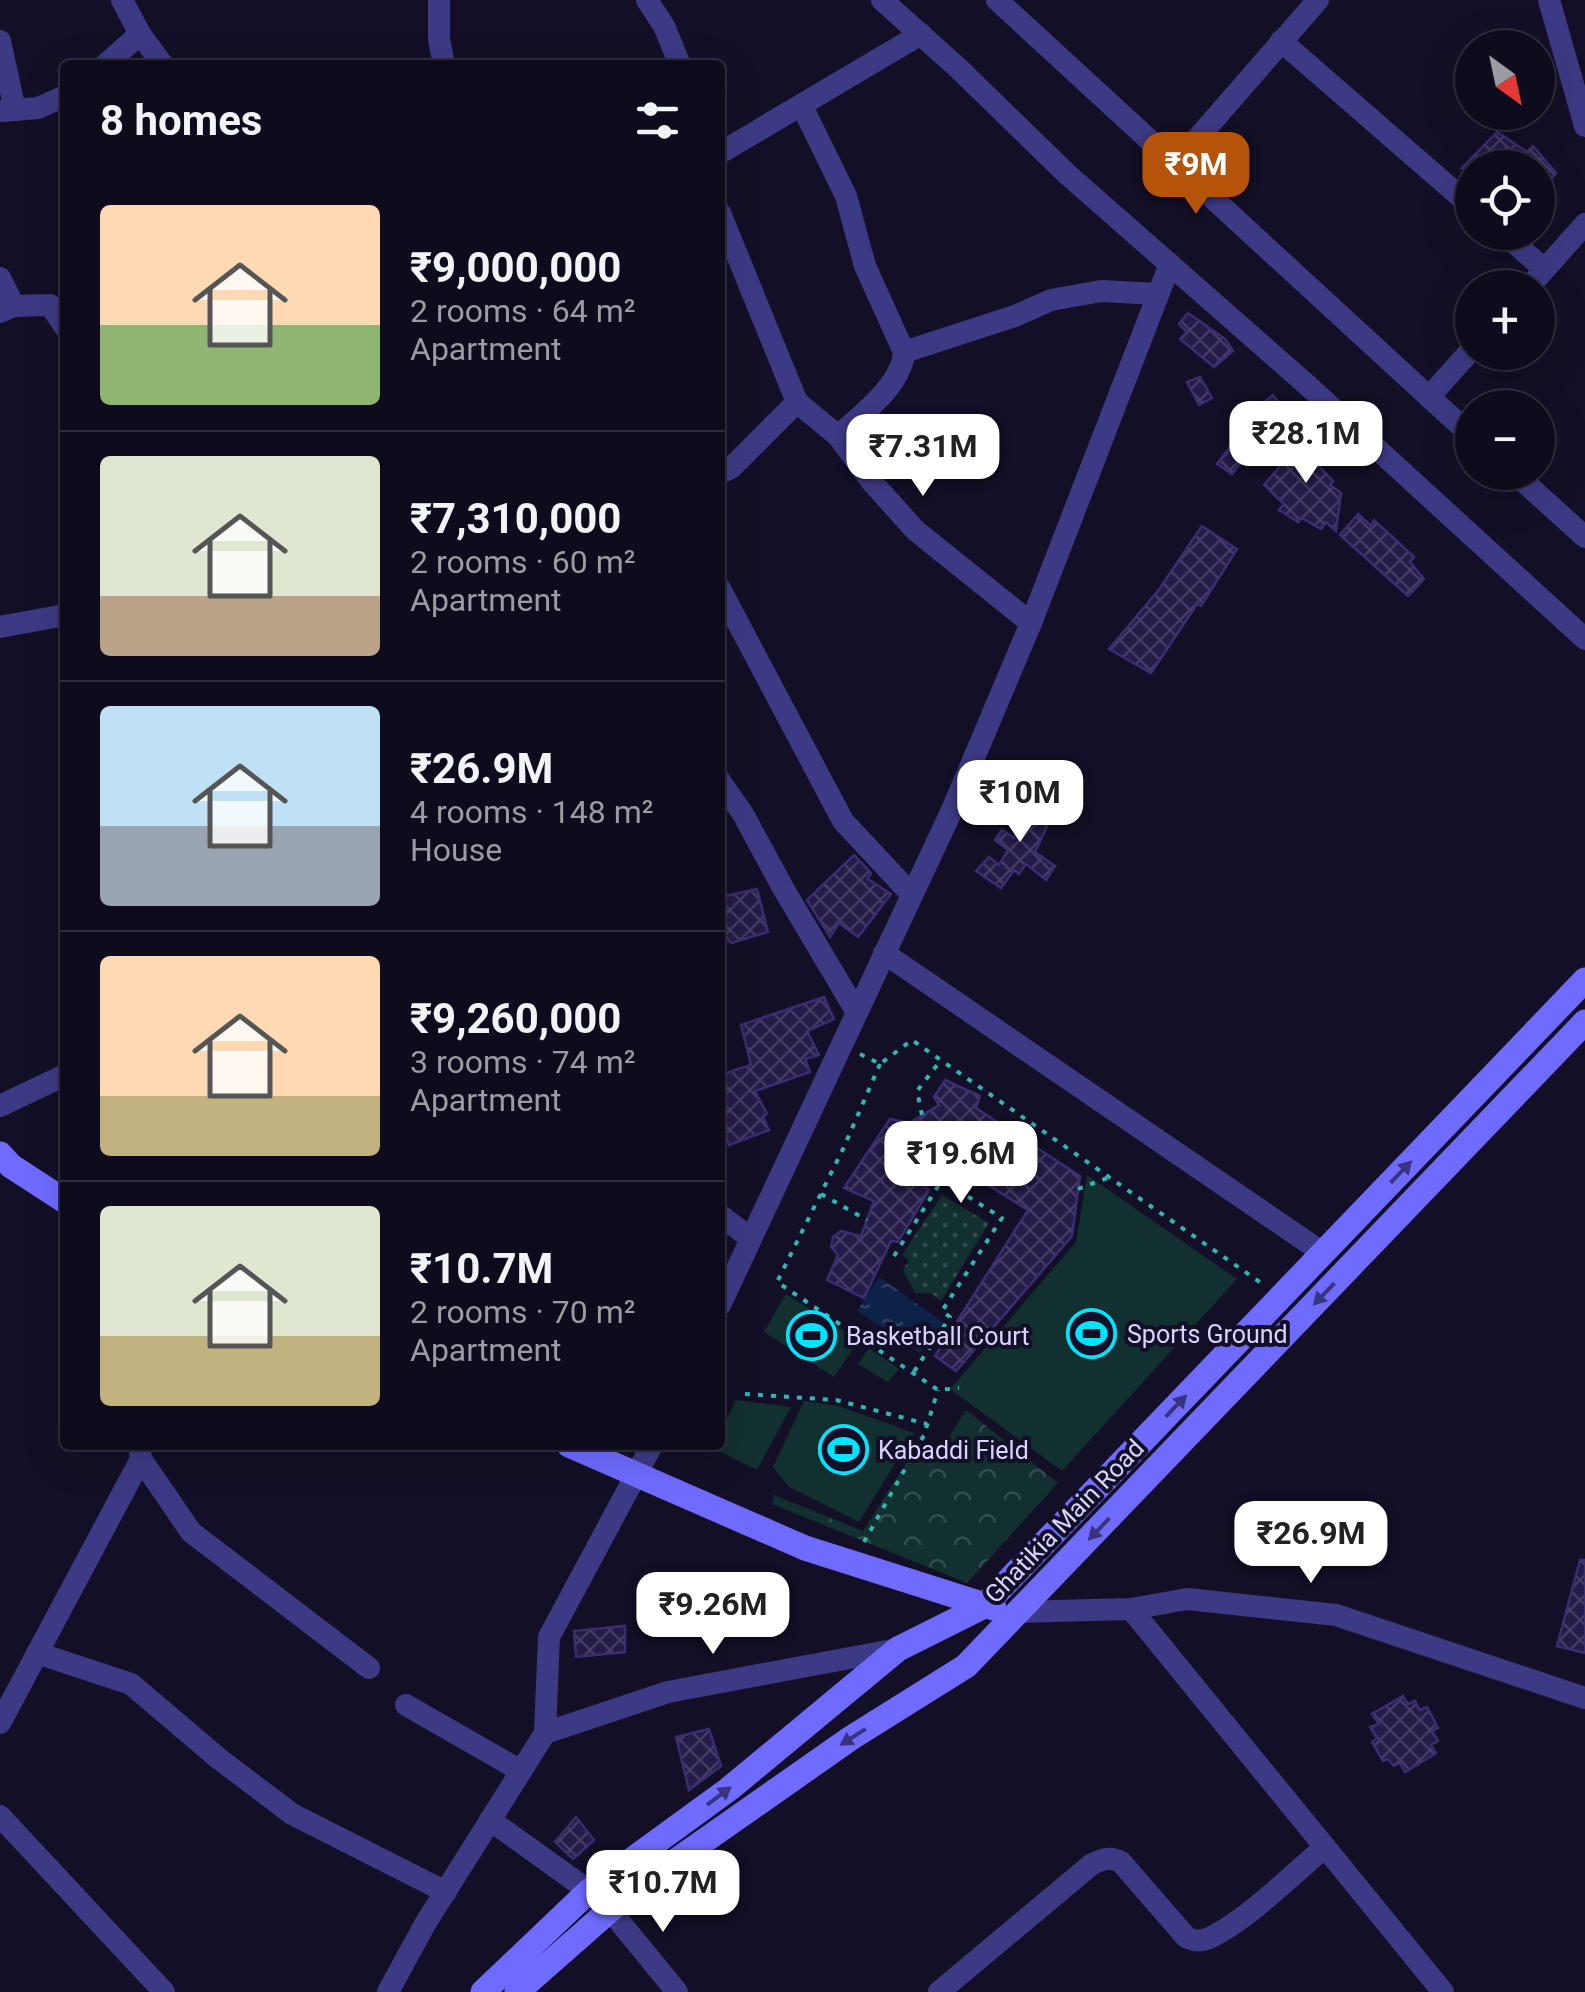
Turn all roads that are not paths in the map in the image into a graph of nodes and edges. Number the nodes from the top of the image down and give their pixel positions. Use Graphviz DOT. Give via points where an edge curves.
graph roads {
  1 [pos="122,0"];
  2 [pos="439,0"];
  3 [pos="647,0"];
  4 [pos="883,0"];
  5 [pos="997,0"];
  6 [pos="1318,0"];
  7 [pos="1549,0"];
  8 [pos="140,34"];
  9 [pos="921,34"];
  10 [pos="0,41"];
  11 [pos="1281,41"];
  12 [pos="111,60"];
  13 [pos="159,60"];
  14 [pos="443,60"];
  15 [pos="678,60"];
  16 [pos="60,98"];
  17 [pos="802,106"];
  18 [pos="8,110"];
  19 [pos="1585,126"];
  20 [pos="725,150"];
  21 [pos="1176,163"];
  22 [pos="1455,192"];
  23 [pos="1585,224"];
  24 [pos="725,225"];
  25 [pos="1522,250"];
  26 [pos="1170,264"];
  27 [pos="1544,269"];
  28 [pos="0,278"];
  29 [pos="1158,294"];
  30 [pos="57,300"];
  31 [pos="7,309"];
  32 [pos="904,352"];
  33 [pos="1455,368"];
  34 [pos="1429,396"];
  35 [pos="796,402"];
  36 [pos="1455,420"];
  37 [pos="838,436"];
  38 [pos="725,471"];
  39 [pos="1533,490"];
  40 [pos="1585,538"];
  41 [pos="725,597"];
  42 [pos="60,617"];
  43 [pos="1031,623"];
  44 [pos="0,627"];
  45 [pos="1585,639"];
  46 [pos="725,788"];
  47 [pos="912,895"];
  48 [pos="884,953"];
  49 [pos="1585,980"];
  50 [pos="856,1012"];
  51 [pos="1585,1022"];
  52 [pos="1504,1065"];
  53 [pos="60,1077"];
  54 [pos="1524,1085"];
  55 [pos="0,1106"];
  56 [pos="0,1154"];
  57 [pos="60,1197"];
  58 [pos="725,1219"];
  59 [pos="750,1238"];
  60 [pos="1323,1254"];
  61 [pos="725,1293"];
  62 [pos="582,1450"];
  63 [pos="649,1450"];
  64 [pos="140,1452"];
  65 [pos="638,1472"];
  66 [pos="984,1606"];
  67 [pos="1132,1610"];
  68 [pos="1018,1612"];
  69 [pos="898,1649"];
  70 [pos="37,1653"];
  71 [pos="368,1668"];
  72 [pos="1585,1698"];
  73 [pos="406,1706"];
  74 [pos="0,1723"];
  75 [pos="545,1732"];
  76 [pos="521,1771"];
  77 [pos="0,1816"];
  78 [pos="490,1820"];
  79 [pos="1325,1847"];
  80 [pos="446,1892"];
  81 [pos="589,1892"];
  82 [pos="610,1910"];
  83 [pos="1433,1989"];
  84 [pos="164,1992"];
  85 [pos="388,1992"];
  86 [pos="483,1992"];
  87 [pos="516,1992"];
  88 [pos="677,1992"];
  89 [pos="939,1992"];
  1 -- 8 [label="street"];
  2 -- 14 [label="street"];
  3 -- 15 [label="street"];
  4 -- 9 [label="street"];
  5 -- 21 [label="street"];
  6 -- 11 [label="street"];
  7 -- 19 [label="street"];
  8 -- 12 [label="street"];
  8 -- 13 [label="street"];
  9 -- 17 [label="street"];
  9 -- 26 [label="street"];
  10 -- 18 [label="street"];
  11 -- 21 [label="street"];
  11 -- 22 [label="street"];
  16 -- 18 [label="street"];
  17 -- 20 [label="street"];
  17 -- 32 [label="street" via="846,196 865,266"];
  21 -- 34 [label="street"];
  23 -- 27 [label="street"];
  24 -- 35 [label="street"];
  25 -- 27 [label="street"];
  26 -- 29 [label="street"];
  26 -- 45 [label="street"];
  28 -- 31 [label="street"];
  29 -- 32 [label="street" via="1101,291 1051,300"];
  29 -- 43 [label="street"];
  30 -- 31 [label="street"];
  32 -- 37 [label="street" via="904,363 872,406"];
  33 -- 34 [label="street"];
  34 -- 36 [label="street"];
  35 -- 37 [label="street"];
  35 -- 38 [label="street"];
  37 -- 43 [label="street" via="916,530"];
  39 -- 40 [label="street"];
  41 -- 47 [label="street" via="843,820"];
  42 -- 44 [label="street"];
  43 -- 47 [label="street"];
  46 -- 50 [label="street"];
  47 -- 48 [label="street"];
  48 -- 50 [label="street"];
  48 -- 60 [label="street"];
  49 -- 52 [label="street, Ghatikia Main Road"];
  50 -- 59 [label="street"];
  51 -- 54 [label="street, Ghatikia Main Road"];
  52 -- 54 [label="street"];
  60 -- 52 [label="street, Ghatikia Main Road, one-way"];
  53 -- 55 [label="street"];
  54 -- 68 [label="street, Ghatikia Main Road, one-way"];
  56 -- 57 [label="street"];
  58 -- 59 [label="street"];
  59 -- 61 [label="street"];
  66 -- 60 [label="street, Ghatikia Main Road, one-way"];
  62 -- 65 [label="street"];
  63 -- 65 [label="street"];
  64 -- 70 [label="street"];
  64 -- 71 [label="street" via="191,1532"];
  65 -- 66 [label="street" via="806,1548"];
  65 -- 75 [label="street" via="548,1637"];
  66 -- 68 [label="street"];
  66 -- 69 [label="street, Ghatikia Main Road"];
  67 -- 68 [label="street"];
  67 -- 72 [label="street" via="1187,1600 1336,1615"];
  67 -- 79 [label="street"];
  68 -- 82 [label="street, Ghatikia Main Road, one-way" via="966,1666 851,1738"];
  69 -- 75 [label="street" via="668,1692"];
  81 -- 69 [label="street, Ghatikia Main Road, one-way" via="730,1790"];
  70 -- 74 [label="street"];
  70 -- 80 [label="street" via="131,1684 292,1814"];
  73 -- 76 [label="street"];
  75 -- 76 [label="street"];
  76 -- 78 [label="street"];
  77 -- 84 [label="street"];
  78 -- 80 [label="street"];
  78 -- 81 [label="street"];
  79 -- 83 [label="street"];
  79 -- 89 [label="street" via="1231,1924 1194,1941 1122,1862 1102,1859"];
  80 -- 85 [label="street"];
  81 -- 82 [label="street"];
  81 -- 86 [label="street, Ghatikia Main Road"];
  82 -- 87 [label="street, Ghatikia Main Road"];
  82 -- 88 [label="street"];
}
